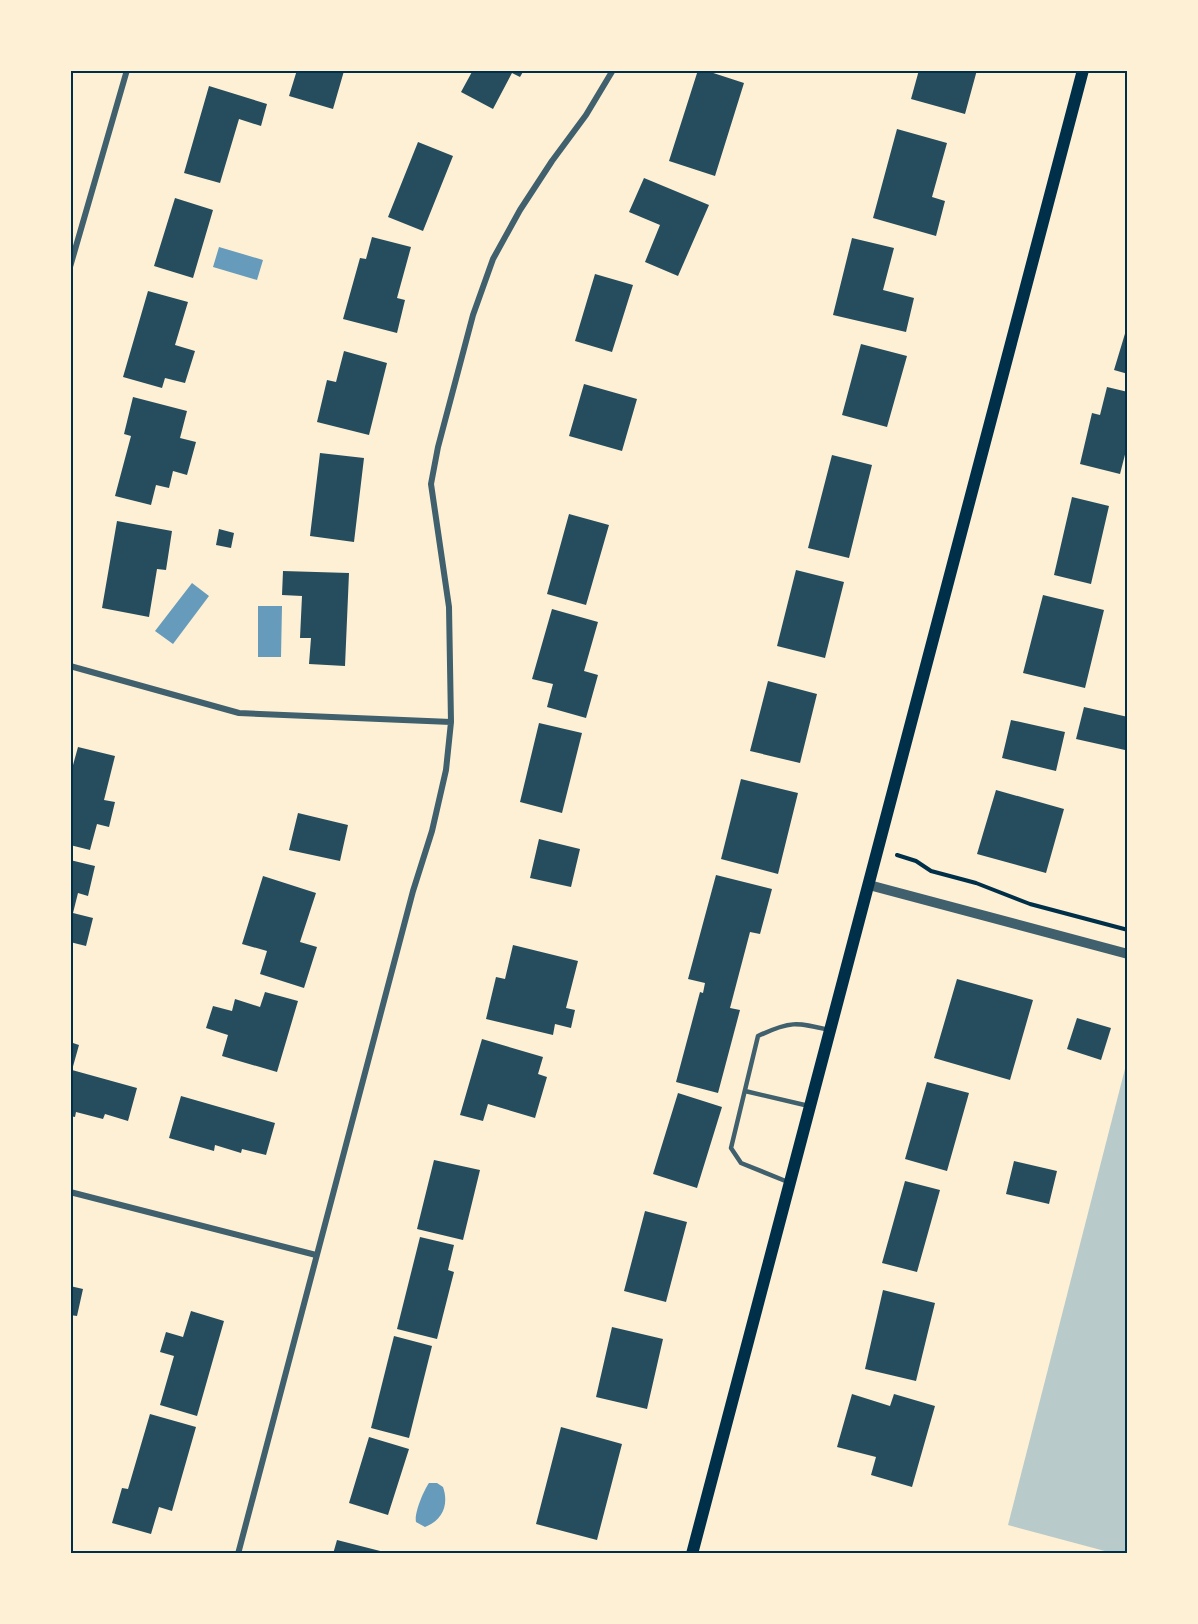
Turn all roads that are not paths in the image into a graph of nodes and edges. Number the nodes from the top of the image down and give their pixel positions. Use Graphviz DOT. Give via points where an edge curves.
graph roads {
  1 [pos="127,70"];
  2 [pos="613,70"];
  3 [pos="1083,70"];
  4 [pos="70,267"];
  5 [pos="70,666"];
  6 [pos="451,722"];
  7 [pos="869,885"];
  8 [pos="1128,954"];
  9 [pos="831,1030"];
  10 [pos="745,1091"];
  11 [pos="811,1106"];
  12 [pos="791,1183"];
  13 [pos="70,1192"];
  14 [pos="316,1255"];
  15 [pos="238,1554"];
  16 [pos="692,1554"];
  1 -- 4 [label="street"];
  2 -- 6 [label="street" via="520,210 493,260 473,315 438,447 430,484 449,607"];
  3 -- 7 [label="main road"];
  5 -- 6 [label="street" via="239,712"];
  6 -- 14 [label="street" via="446,770 432,831"];
  7 -- 8 [label="street"];
  7 -- 9 [label="main road"];
  9 -- 10 [label="lane" via="798,1022 780,1025 758,1036"];
  9 -- 11 [label="main road"];
  10 -- 11 [label="lane"];
  10 -- 12 [label="lane" via="731,1148 741,1162"];
  11 -- 12 [label="main road"];
  12 -- 16 [label="main road"];
  13 -- 14 [label="street"];
  14 -- 15 [label="street"];
}
